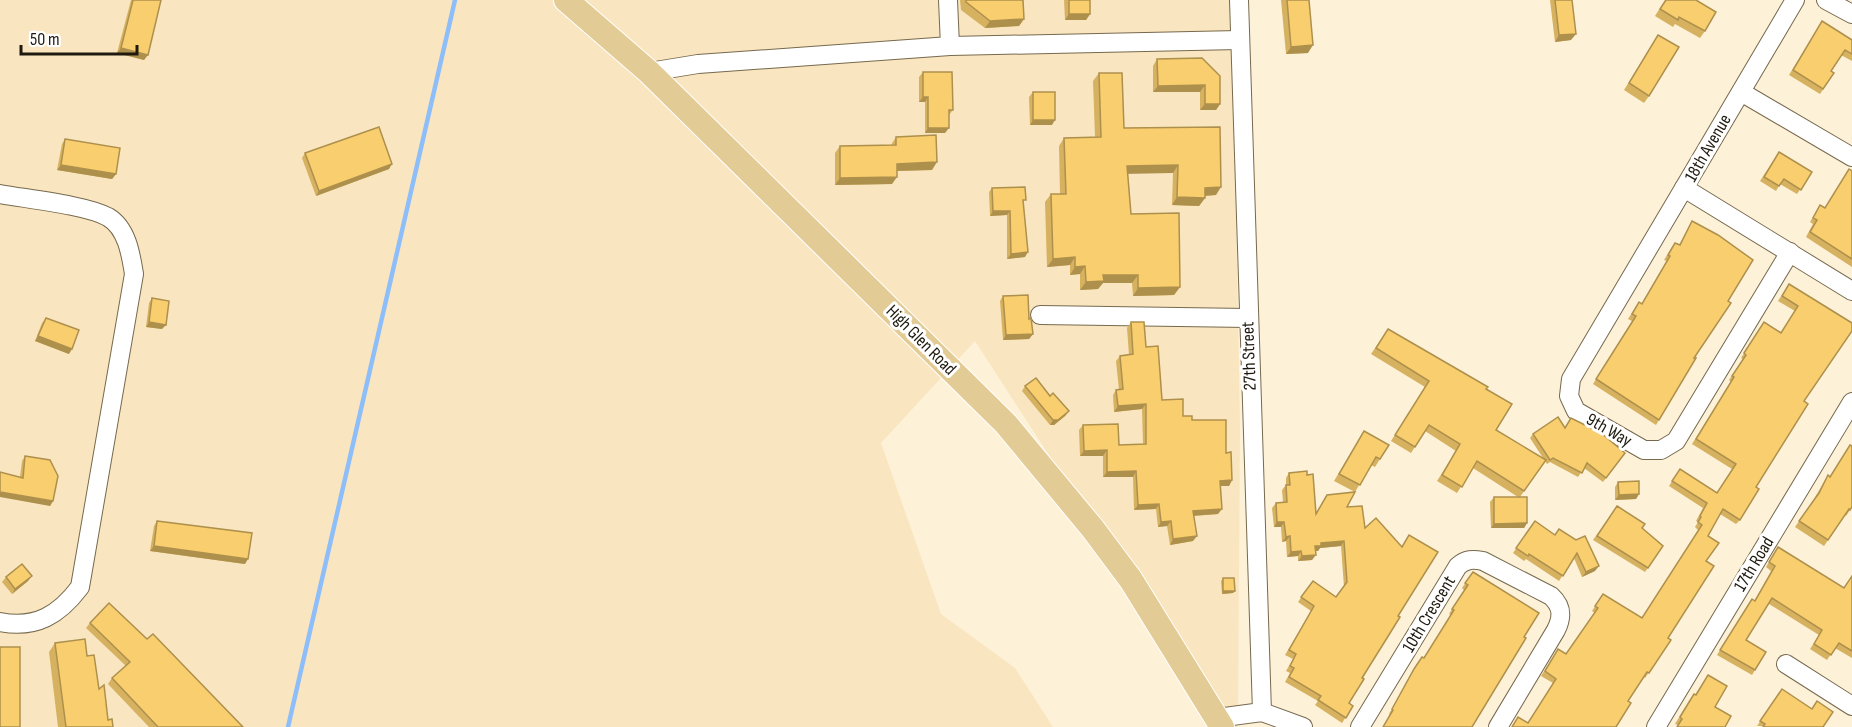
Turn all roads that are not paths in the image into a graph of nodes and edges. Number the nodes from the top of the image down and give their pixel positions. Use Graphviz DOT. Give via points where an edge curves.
graph roads {
  1 [pos="566,0"];
  2 [pos="948,0"];
  3 [pos="1239,0"];
  4 [pos="1795,0"];
  5 [pos="1826,0"];
  6 [pos="1852,14"];
  7 [pos="1239,40"];
  8 [pos="950,46"];
  9 [pos="648,72"];
  10 [pos="1741,92"];
  11 [pos="1852,157"];
  12 [pos="1684,188"];
  13 [pos="0,194"];
  14 [pos="1790,252"];
  15 [pos="1852,291"];
  16 [pos="1040,315"];
  17 [pos="1248,318"];
  18 [pos="1849,414"];
  19 [pos="0,622"];
  20 [pos="1786,663"];
  21 [pos="1852,706"];
  22 [pos="1262,712"];
  23 [pos="1220,723"];
  24 [pos="1303,727"];
  25 [pos="1360,727"];
  26 [pos="1498,727"];
  27 [pos="1656,727"];
  1 -- 9 [label="main road, High Glen Road"];
  2 -- 8 [label="street"];
  3 -- 7 [label="street, 27th Street"];
  4 -- 10 [label="street, 18th Avenue"];
  5 -- 6 [label="street"];
  7 -- 8 [label="street"];
  7 -- 17 [label="street, 27th Street"];
  8 -- 9 [label="street" via="698,64"];
  9 -- 23 [label="main road, High Glen Road" via="1006,424 1131,580"];
  10 -- 11 [label="street"];
  10 -- 12 [label="street, 18th Avenue"];
  12 -- 14 [label="street, 18th Avenue"];
  12 -- 14 [label="street, 9th Way" via="1571,379 1569,396 1576,411 1644,450 1660,450 1676,441"];
  13 -- 19 [label="street" via="90,210 109,218 123,233 134,274 80,587 52,616 35,622"];
  14 -- 15 [label="street, 18th Avenue"];
  16 -- 17 [label="street"];
  17 -- 22 [label="street, 27th Street"];
  18 -- 27 [label="street, 17th Road"];
  20 -- 21 [label="street"];
  22 -- 23 [label="street"];
  22 -- 24 [label="street"];
  25 -- 26 [label="street, 10th Crescent" via="1458,566 1474,559 1551,596 1561,610 1556,630"];
}
